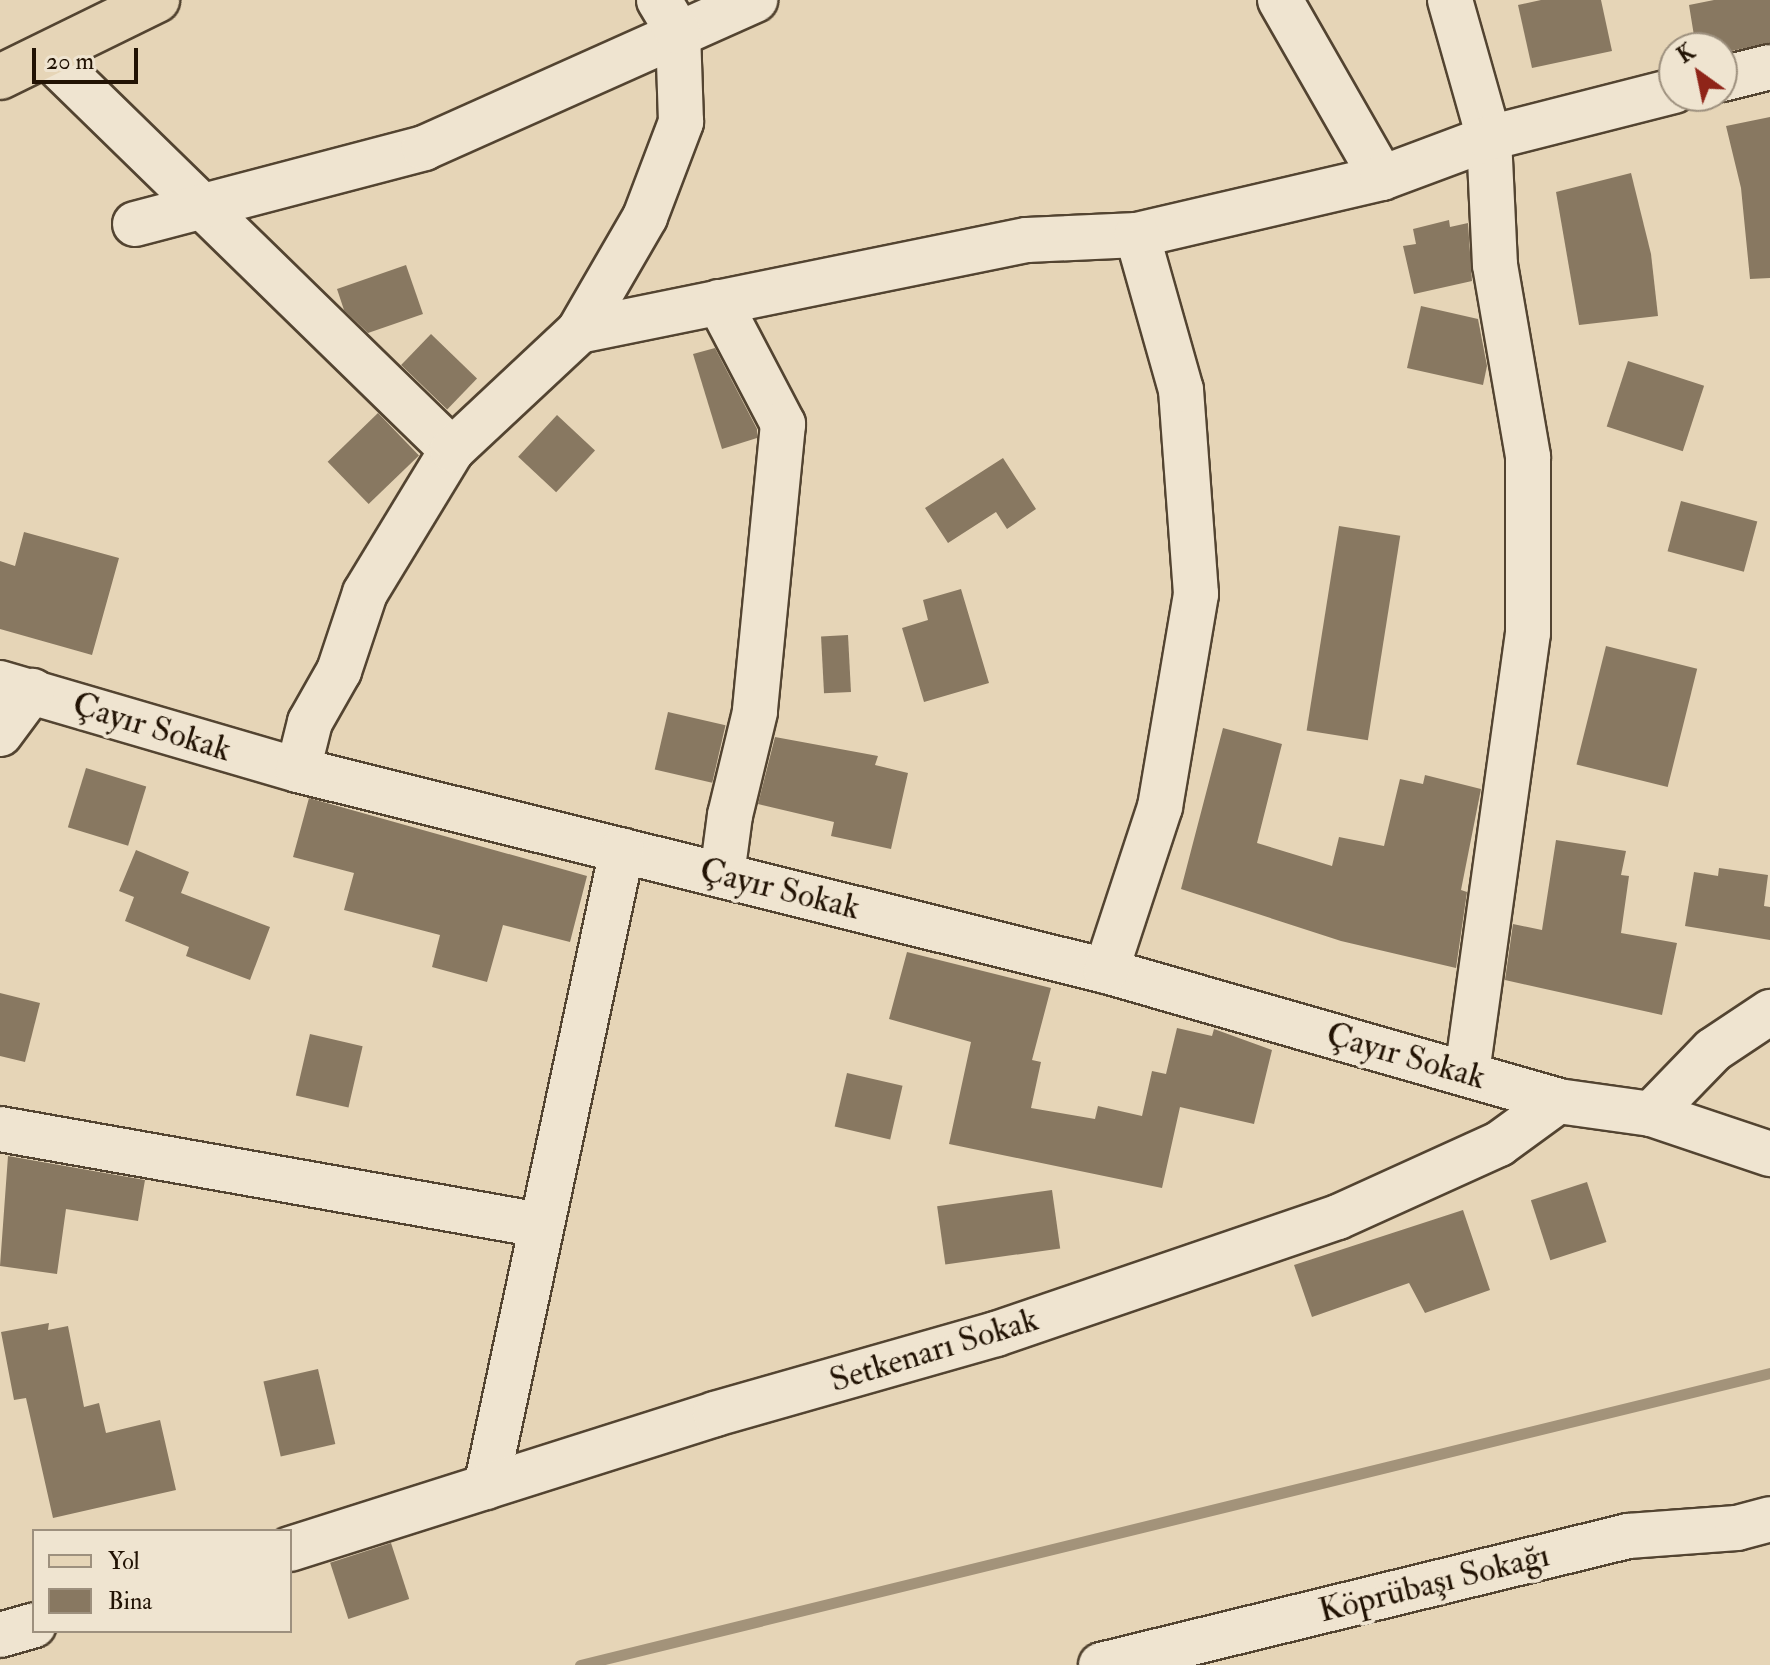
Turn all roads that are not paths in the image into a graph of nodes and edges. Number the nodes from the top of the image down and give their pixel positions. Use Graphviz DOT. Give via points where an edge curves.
graph roads {
  1 [pos="129,0"];
  2 [pos="157,0"];
  3 [pos="755,0"];
  4 [pos="1280,0"];
  5 [pos="1450,0"];
  6 [pos="668,16"];
  7 [pos="47,55"];
  8 [pos="1770,67"];
  9 [pos="1738,75"];
  10 [pos="0,77"];
  11 [pos="1658,95"];
  12 [pos="1489,138"];
  13 [pos="1382,178"];
  14 [pos="202,210"];
  15 [pos="135,224"];
  16 [pos="1137,235"];
  17 [pos="719,302"];
  18 [pos="579,331"];
  19 [pos="452,450"];
  20 [pos="16,687"];
  21 [pos="0,734"];
  22 [pos="298,770"];
  23 [pos="622,850"];
  24 [pos="722,875"];
  25 [pos="1106,971"];
  26 [pos="1770,1012"];
  27 [pos="1467,1073"];
  28 [pos="1558,1101"];
  29 [pos="1651,1114"];
  30 [pos="0,1129"];
  31 [pos="1770,1154"];
  32 [pos="540,1225"];
  33 [pos="486,1487"];
  34 [pos="1770,1519"];
  35 [pos="292,1548"];
  36 [pos="32,1626"];
  37 [pos="0,1635"];
  38 [pos="1101,1665"];
  1 -- 7 [label="main road"];
  2 -- 7 [label="main road"];
  3 -- 6 [label="street"];
  4 -- 13 [label="street"];
  5 -- 12 [label="street"];
  6 -- 14 [label="street" via="424,148"];
  6 -- 18 [label="street" via="681,122 645,217"];
  7 -- 10 [label="main road"];
  7 -- 14 [label="street"];
  8 -- 9 [label="street"];
  11 -- 12 [label="street"];
  12 -- 13 [label="street"];
  12 -- 27 [label="street" via="1495,265 1528,457 1528,633"];
  13 -- 16 [label="street"];
  14 -- 15 [label="street"];
  14 -- 19 [label="street"];
  16 -- 17 [label="street" via="1027,240"];
  16 -- 25 [label="street" via="1181,390 1196,594 1160,807"];
  17 -- 18 [label="street"];
  17 -- 24 [label="street" via="783,424 755,712 730,815"];
  18 -- 19 [label="street"];
  19 -- 22 [label="street" via="365,593 339,671 310,722"];
  20 -- 21 [label="street"];
  20 -- 22 [label="street, Çayır Sokak"];
  22 -- 23 [label="street, Çayır Sokak"];
  23 -- 24 [label="street, Çayır Sokak"];
  23 -- 32 [label="street"];
  24 -- 25 [label="street, Çayır Sokak"];
  25 -- 27 [label="street, Çayır Sokak"];
  26 -- 29 [label="street" via="1713,1050"];
  27 -- 28 [label="street, Çayır Sokak"];
  28 -- 29 [label="street, Çayır Sokak"];
  28 -- 33 [label="street, Setkenarı Sokak" via="1499,1144 1338,1217 996,1334"];
  29 -- 31 [label="street, Çayır Sokak"];
  30 -- 32 [label="street"];
  32 -- 33 [label="street"];
  33 -- 35 [label="street, Setkenarı Sokak"];
  34 -- 38 [label="street, Köprübaşı Sokağı" via="1737,1528 1628,1536"];
  36 -- 37 [label="street"];
}
